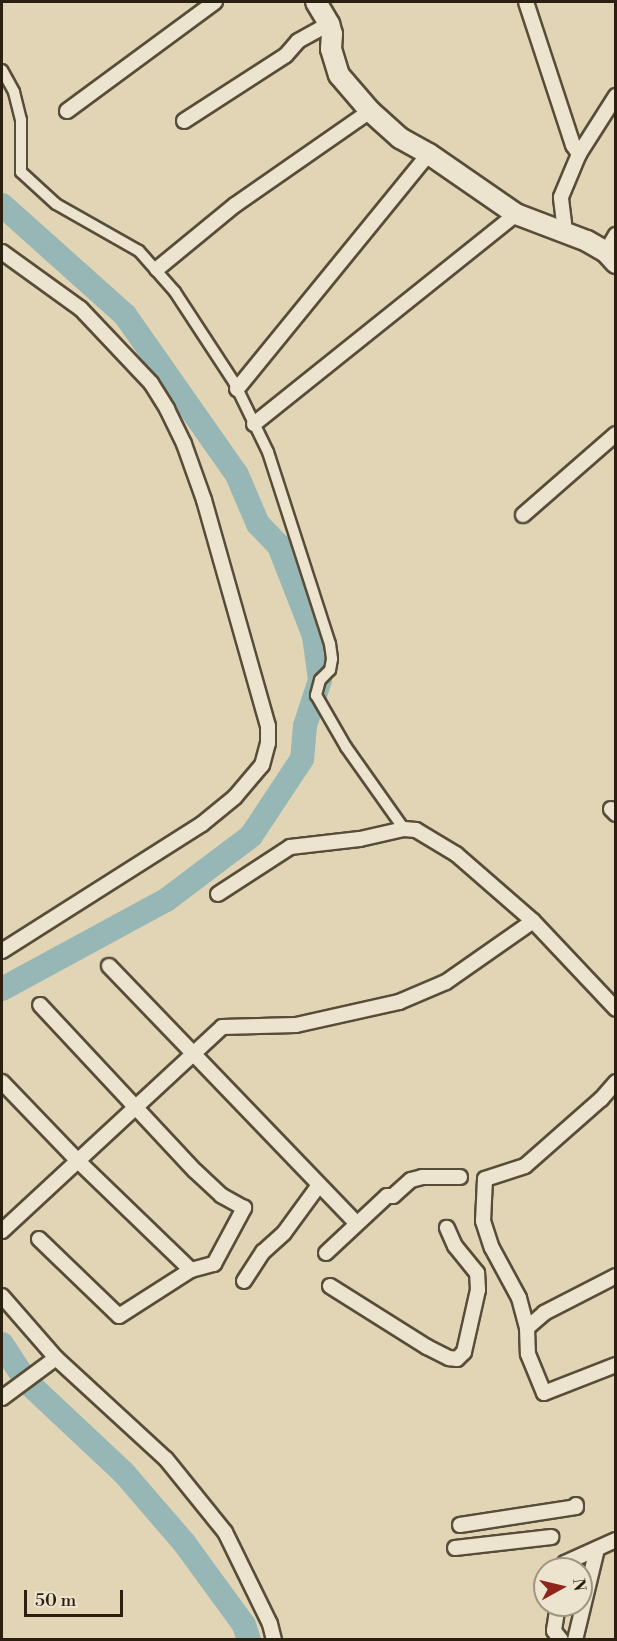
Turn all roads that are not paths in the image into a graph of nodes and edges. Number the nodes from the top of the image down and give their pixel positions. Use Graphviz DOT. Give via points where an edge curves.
graph roads {
  1 [pos="215,2"];
  2 [pos="316,2"];
  3 [pos="526,2"];
  4 [pos="329,24"];
  5 [pos="2,70"];
  6 [pos="615,96"];
  7 [pos="67,111"];
  8 [pos="370,111"];
  9 [pos="184,121"];
  10 [pos="429,154"];
  11 [pos="579,154"];
  12 [pos="516,214"];
  13 [pos="565,231"];
  14 [pos="615,235"];
  15 [pos="2,252"];
  16 [pos="610,257"];
  17 [pos="157,269"];
  18 [pos="237,389"];
  19 [pos="254,424"];
  20 [pos="615,434"];
  21 [pos="523,515"];
  22 [pos="404,829"];
  23 [pos="218,894"];
  24 [pos="533,921"];
  25 [pos="2,951"];
  26 [pos="109,966"];
  27 [pos="40,1005"];
  28 [pos="615,1009"];
  29 [pos="193,1054"];
  30 [pos="2,1082"];
  31 [pos="615,1082"];
  32 [pos="137,1106"];
  33 [pos="78,1161"];
  34 [pos="460,1177"];
  35 [pos="319,1185"];
  36 [pos="356,1223"];
  37 [pos="447,1228"];
  38 [pos="2,1231"];
  39 [pos="39,1239"];
  40 [pos="326,1252"];
  41 [pos="191,1270"];
  42 [pos="615,1276"];
  43 [pos="244,1281"];
  44 [pos="330,1286"];
  45 [pos="2,1296"];
  46 [pos="527,1328"];
  47 [pos="52,1360"];
  48 [pos="615,1365"];
  49 [pos="2,1397"];
  50 [pos="576,1505"];
  51 [pos="460,1525"];
  52 [pos="551,1537"];
  53 [pos="615,1540"];
  54 [pos="455,1548"];
  55 [pos="597,1548"];
  56 [pos="578,1557"];
  57 [pos="556,1617"];
  58 [pos="274,1640"];
  59 [pos="561,1640"];
  60 [pos="575,1640"];
  1 -- 7 [label="street"];
  2 -- 4 [label="main road"];
  3 -- 11 [label="street"];
  4 -- 8 [label="main road" via="330,49 339,75"];
  4 -- 9 [label="street" via="298,41 286,55"];
  5 -- 17 [label="street" via="14,92 21,120 21,172 56,204 140,251"];
  6 -- 11 [label="street"];
  8 -- 10 [label="main road" via="400,138"];
  8 -- 17 [label="street" via="235,205"];
  10 -- 12 [label="main road"];
  10 -- 18 [label="street"];
  11 -- 13 [label="street" via="561,196"];
  12 -- 13 [label="main road"];
  12 -- 19 [label="street"];
  13 -- 16 [label="main road"];
  14 -- 16 [label="street"];
  15 -- 25 [label="street" via="81,309 151,383 167,409 204,500 268,726 262,765 235,797 202,824"];
  17 -- 18 [label="street" via="176,292"];
  18 -- 19 [label="street"];
  19 -- 22 [label="street" via="268,452 330,644 330,670 320,680 316,695 346,747"];
  20 -- 21 [label="street"];
  22 -- 23 [label="street" via="360,839 290,847"];
  22 -- 24 [label="street" via="416,830 456,854"];
  24 -- 28 [label="street"];
  24 -- 29 [label="street" via="446,982 399,1002 296,1025 229,1025"];
  26 -- 29 [label="street"];
  27 -- 32 [label="street"];
  29 -- 32 [label="street"];
  29 -- 35 [label="street"];
  30 -- 33 [label="street"];
  31 -- 46 [label="street" via="525,1166 485,1179 483,1221 492,1248 519,1298"];
  32 -- 33 [label="street"];
  32 -- 41 [label="street" via="203,1179 244,1208 214,1264"];
  33 -- 38 [label="street"];
  33 -- 41 [label="street"];
  34 -- 36 [label="street" via="422,1176 411,1180"];
  35 -- 36 [label="street"];
  35 -- 43 [label="street"];
  36 -- 40 [label="street"];
  37 -- 44 [label="street" via="455,1246 477,1273 478,1290 464,1352 457,1359 427,1347"];
  39 -- 41 [label="street" via="119,1316"];
  42 -- 46 [label="street" via="544,1313"];
  45 -- 47 [label="street"];
  46 -- 48 [label="street" via="528,1354 544,1393"];
  47 -- 49 [label="street"];
  47 -- 58 [label="street" via="166,1459 225,1532"];
  50 -- 51 [label="street"];
  52 -- 54 [label="street"];
  53 -- 55 [label="street"];
  55 -- 56 [label="street"];
  55 -- 60 [label="street"];
  57 -- 59 [label="street" via="554,1631"];
}
